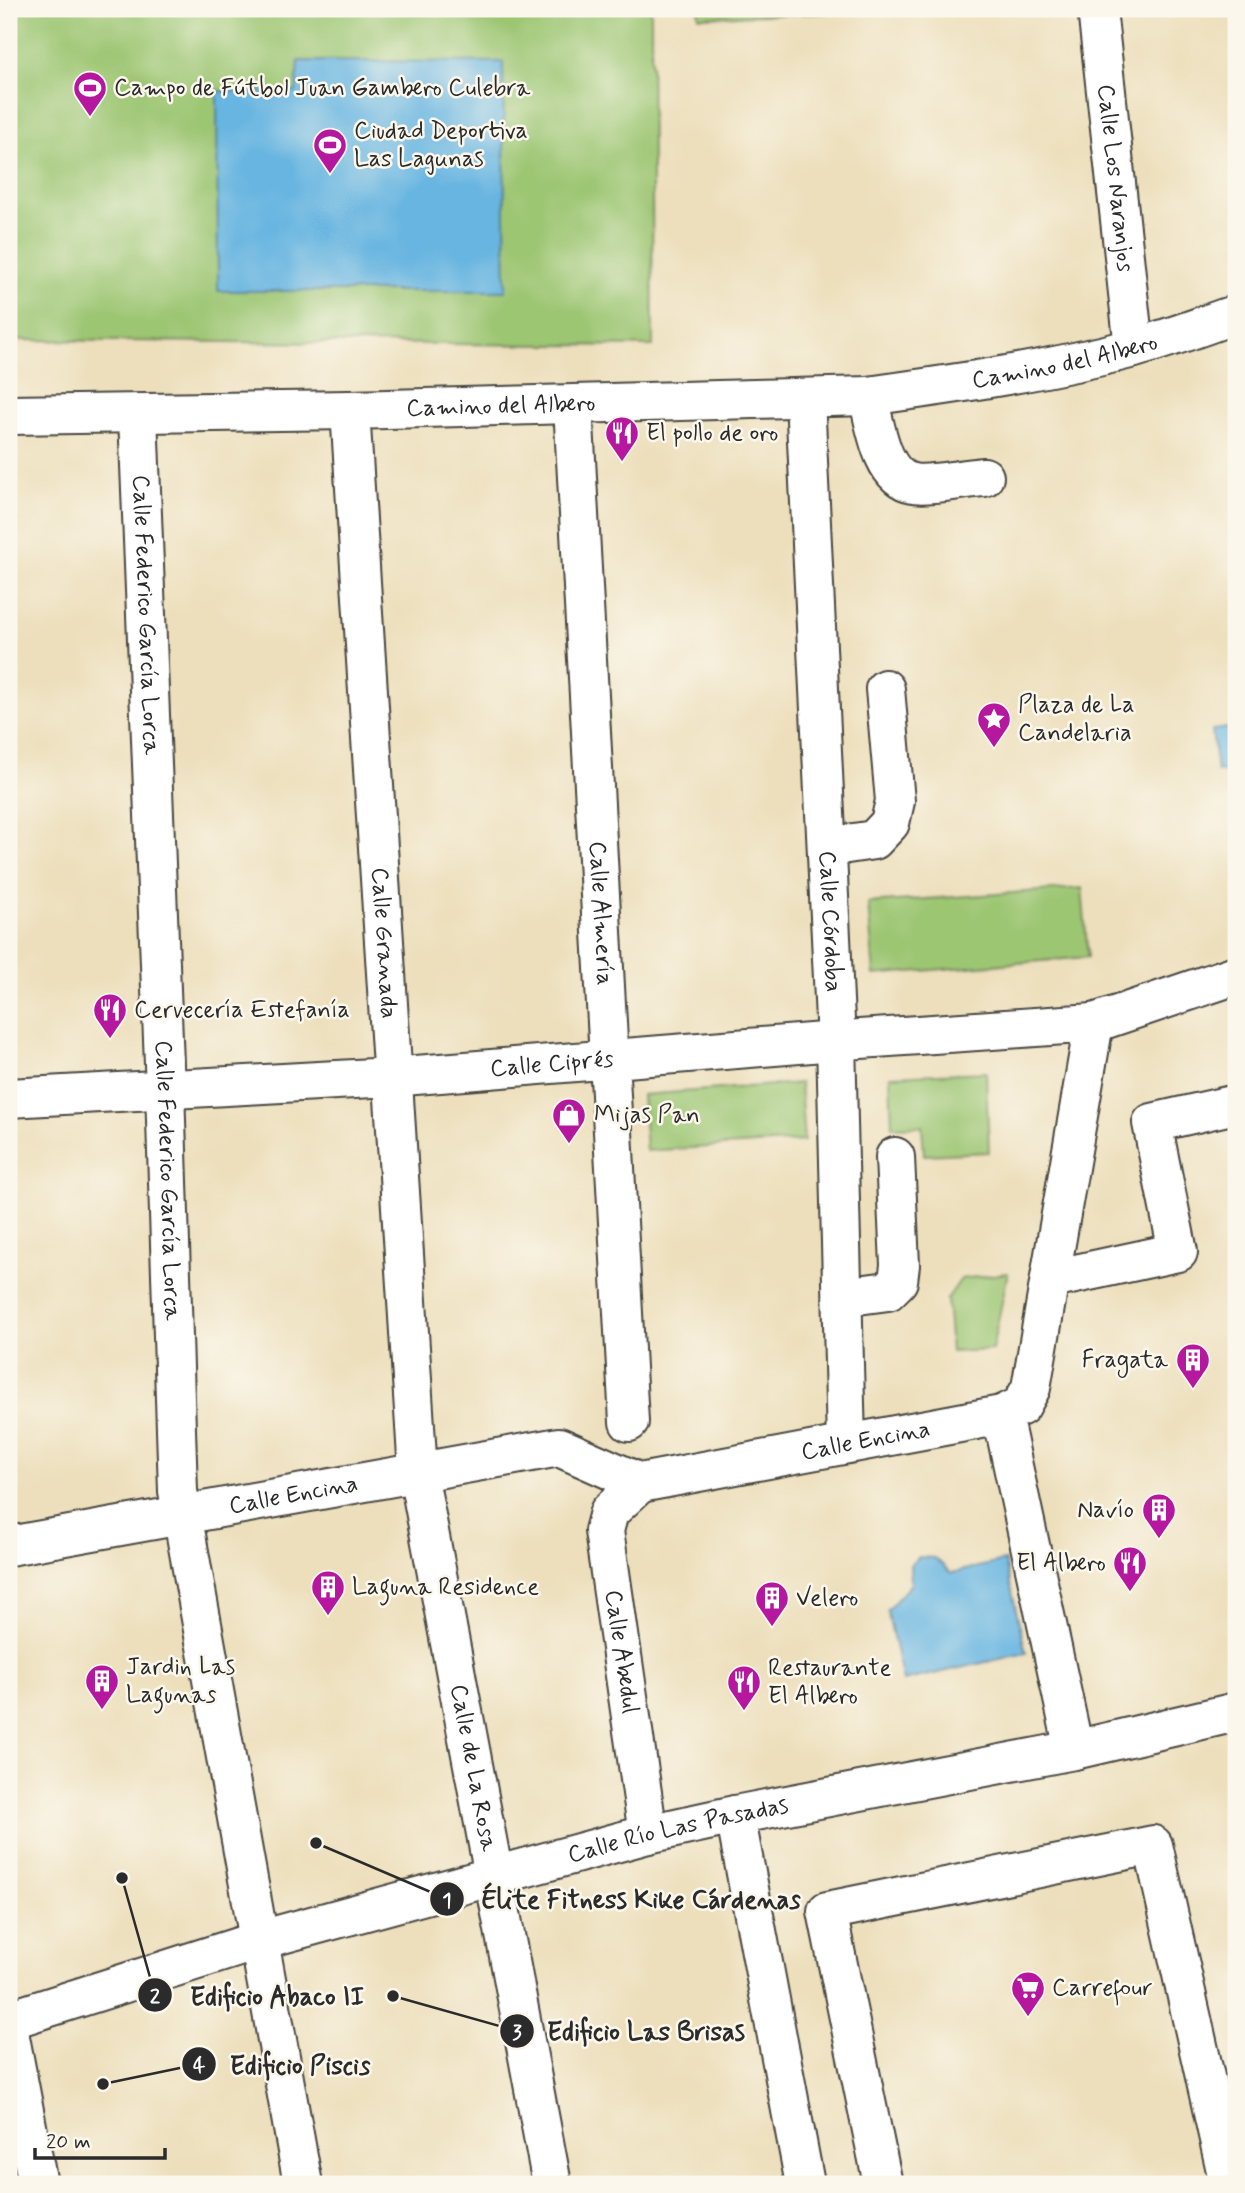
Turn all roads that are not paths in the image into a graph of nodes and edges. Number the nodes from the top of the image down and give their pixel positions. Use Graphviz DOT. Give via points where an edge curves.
graph roads {
  1 [pos="1097,9"];
  2 [pos="1236,314"];
  3 [pos="1134,348"];
  4 [pos="868,396"];
  5 [pos="805,399"];
  6 [pos="573,405"];
  7 [pos="350,410"];
  8 [pos="9,415"];
  9 [pos="138,415"];
  10 [pos="984,477"];
  11 [pos="885,689"];
  12 [pos="827,847"];
  13 [pos="1236,975"];
  14 [pos="1094,1023"];
  15 [pos="836,1041"];
  16 [pos="608,1061"];
  17 [pos="391,1077"];
  18 [pos="165,1089"];
  19 [pos="9,1098"];
  20 [pos="1236,1104"];
  21 [pos="895,1157"];
  22 [pos="1052,1279"];
  23 [pos="843,1297"];
  24 [pos="1002,1415"];
  25 [pos="629,1422"];
  26 [pos="846,1444"];
  27 [pos="418,1473"];
  28 [pos="640,1483"];
  29 [pos="182,1517"];
  30 [pos="9,1546"];
  31 [pos="1236,1713"];
  32 [pos="1074,1750"];
  33 [pos="735,1815"];
  34 [pos="648,1834"];
  35 [pos="493,1874"];
  36 [pos="260,1940"];
  37 [pos="9,2020"];
  38 [pos="9,2032"];
  39 [pos="38,2184"];
  40 [pos="303,2184"];
  41 [pos="552,2184"];
  42 [pos="804,2184"];
  43 [pos="883,2184"];
  44 [pos="1229,2184"];
  1 -- 3 [label="street, Calle Los Naranjos"];
  2 -- 3 [label="street, Camino del Albero"];
  3 -- 4 [label="street, Camino del Albero"];
  4 -- 5 [label="street, Camino del Albero"];
  4 -- 10 [label="street" via="885,458 896,476 914,484"];
  5 -- 6 [label="street, Camino del Albero"];
  5 -- 12 [label="street, Calle Córdoba"];
  6 -- 7 [label="street, Camino del Albero"];
  6 -- 16 [label="street, Calle Almería"];
  7 -- 9 [label="street, Camino del Albero"];
  7 -- 17 [label="street, Calle Granada"];
  8 -- 9 [label="street, Camino del Albero"];
  9 -- 18 [label="street, Calle Federico García Lorca"];
  11 -- 12 [label="street" via="895,801 890,823 874,840"];
  12 -- 15 [label="street, Calle Córdoba"];
  13 -- 14 [label="street"];
  14 -- 15 [label="street, Calle Ciprés"];
  14 -- 22 [label="street, Calle Encina"];
  15 -- 16 [label="street, Calle Ciprés"];
  15 -- 23 [label="street, Calle Córdoba"];
  16 -- 17 [label="street, Calle Ciprés"];
  16 -- 25 [label="street, Calle Almería"];
  17 -- 18 [label="street, Calle Ciprés"];
  17 -- 27 [label="street, Calle Granada"];
  18 -- 19 [label="street, Calle Ciprés"];
  18 -- 29 [label="street, Calle Federico García Lorca"];
  20 -- 22 [label="street" via="1152,1123 1178,1252"];
  21 -- 23 [label="street" via="898,1281 888,1291"];
  22 -- 24 [label="street, Calle Encina" via="1031,1388 1021,1406"];
  23 -- 26 [label="street, Calle Córdoba"];
  24 -- 26 [label="street, Calle Encina"];
  24 -- 32 [label="street"];
  26 -- 28 [label="street, Calle Encina"];
  27 -- 28 [label="street, Calle Encina" via="559,1447"];
  27 -- 29 [label="street, Calle Encina"];
  27 -- 35 [label="street, Calle de La Rosa"];
  28 -- 34 [label="street, Calle Abedul" via="609,1512 604,1531"];
  29 -- 30 [label="street, Calle Encina"];
  29 -- 36 [label="street, Calle Federico García Lorca"];
  31 -- 32 [label="street, Calle Río Las Pasadas"];
  32 -- 33 [label="street, Calle Río Las Pasadas"];
  33 -- 34 [label="street, Calle Río Las Pasadas"];
  33 -- 42 [label="street"];
  34 -- 35 [label="street, Calle Río Las Pasadas"];
  35 -- 36 [label="street, Calle Río Las Pasadas"];
  35 -- 41 [label="street, Calle de La Rosa"];
  36 -- 37 [label="street, Calle Río Las Pasadas"];
  36 -- 40 [label="street, Calle Federico García Lorca"];
  38 -- 39 [label="street"];
  43 -- 44 [label="street" via="827,1911 1153,1845"];
}
